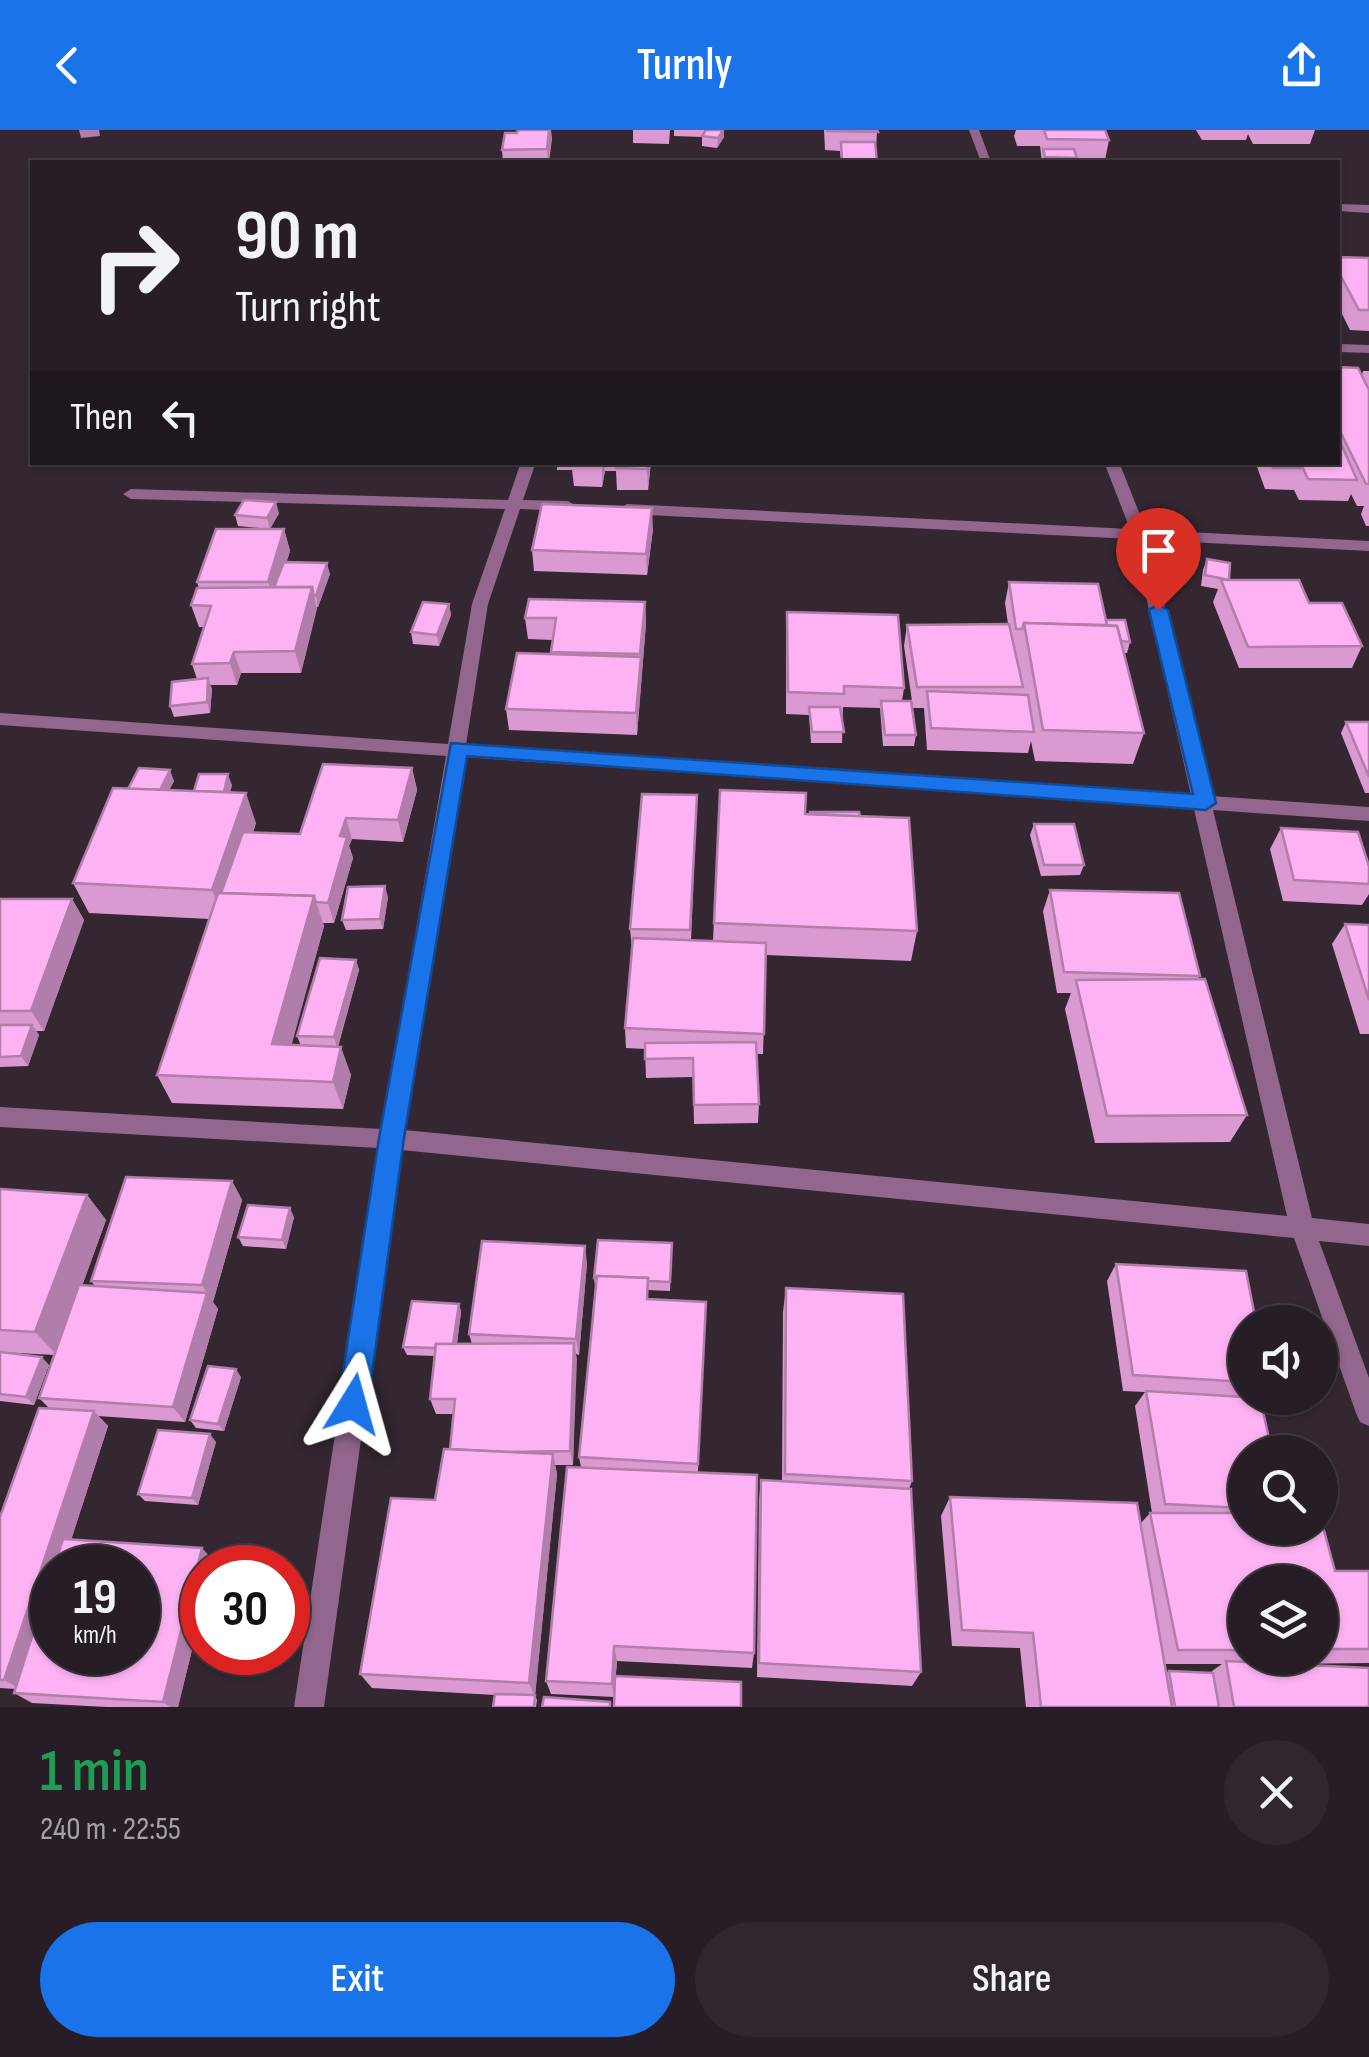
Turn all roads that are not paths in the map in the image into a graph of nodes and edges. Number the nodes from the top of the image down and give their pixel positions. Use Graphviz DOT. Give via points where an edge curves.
graph roads {
  1 [pos="974,130"];
  2 [pos="985,160"];
  3 [pos="1340,208"];
  4 [pos="1369,209"];
  5 [pos="1340,348"];
  6 [pos="1369,349"];
  7 [pos="528,465"];
  8 [pos="1112,465"];
  9 [pos="131,494"];
  10 [pos="512,503"];
  11 [pos="591,507"];
  12 [pos="610,508"];
  13 [pos="1139,532"];
  14 [pos="1369,546"];
  15 [pos="0,719"];
  16 [pos="458,748"];
  17 [pos="1206,803"];
  18 [pos="1369,814"];
  19 [pos="0,1117"];
  20 [pos="392,1138"];
  21 [pos="1302,1228"];
  22 [pos="1369,1235"];
  23 [pos="1369,1413"];
  24 [pos="309,1707"];
  1 -- 2 [label="street"];
  3 -- 4 [label="street"];
  5 -- 6 [label="street"];
  7 -- 10 [label="street"];
  8 -- 13 [label="street"];
  9 -- 10 [label="street"];
  10 -- 11 [label="street"];
  10 -- 16 [label="street" via="480,604"];
  12 -- 13 [label="street"];
  13 -- 14 [label="street"];
  13 -- 17 [label="street"];
  15 -- 16 [label="street"];
  16 -- 17 [label="street"];
  16 -- 20 [label="street"];
  17 -- 18 [label="street"];
  17 -- 21 [label="street"];
  19 -- 20 [label="street"];
  20 -- 21 [label="street"];
  20 -- 24 [label="street"];
  21 -- 22 [label="street"];
  21 -- 23 [label="street"];
}
